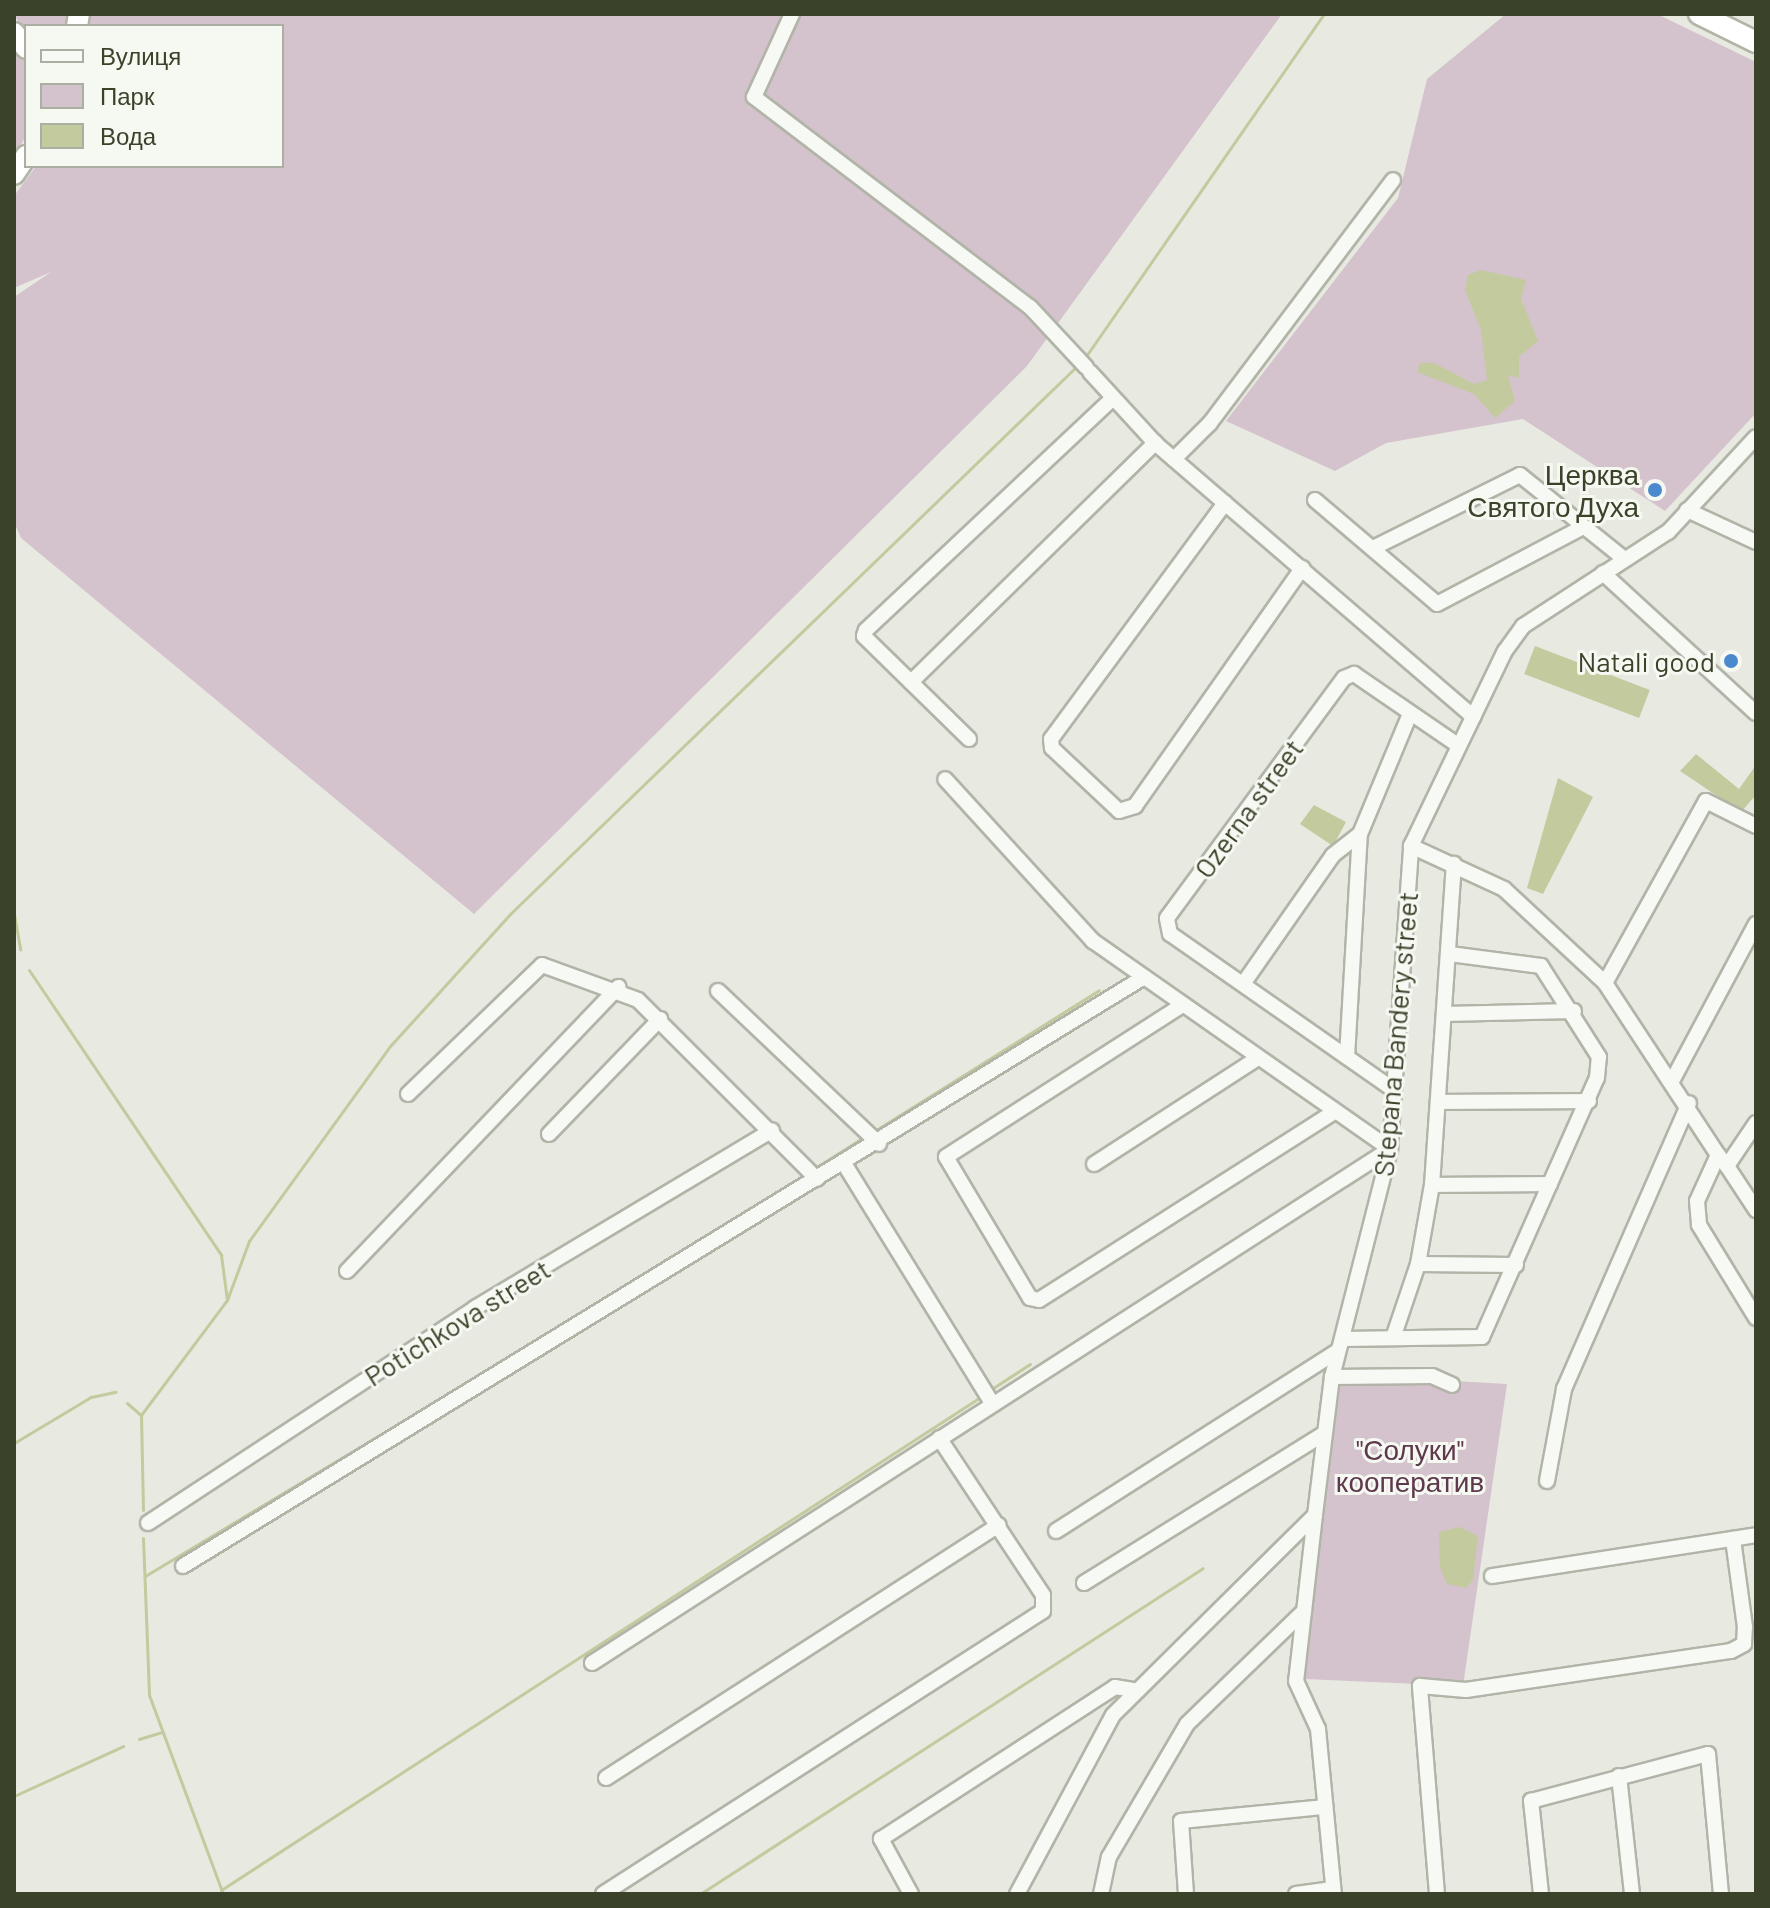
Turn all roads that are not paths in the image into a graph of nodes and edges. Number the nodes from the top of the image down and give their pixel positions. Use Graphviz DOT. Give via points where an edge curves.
graph roads {
  1 [pos="792,14"];
  2 [pos="1699,14"];
  3 [pos="1756,42"];
  4 [pos="1393,180"];
  5 [pos="1113,398"];
  6 [pos="1756,437"];
  7 [pos="1155,443"];
  8 [pos="1174,459"];
  9 [pos="1315,500"];
  10 [pos="1225,503"];
  11 [pos="1687,510"];
  12 [pos="1581,528"];
  13 [pos="1756,542"];
  14 [pos="1373,548"];
  15 [pos="1622,557"];
  16 [pos="1302,568"];
  17 [pos="1603,573"];
  18 [pos="911,682"];
  19 [pos="1756,713"];
  20 [pos="1410,714"];
  21 [pos="1473,717"];
  22 [pos="969,739"];
  23 [pos="1459,746"];
  24 [pos="945,779"];
  25 [pos="1756,826"];
  26 [pos="1360,834"];
  27 [pos="1411,846"];
  28 [pos="1454,864"];
  29 [pos="1756,924"];
  30 [pos="1450,954"];
  31 [pos="1141,979"];
  32 [pos="1605,983"];
  33 [pos="1243,984"];
  34 [pos="618,987"];
  35 [pos="718,991"];
  36 [pos="1181,1006"];
  37 [pos="1574,1011"];
  38 [pos="1444,1014"];
  39 [pos="660,1019"];
  40 [pos="1347,1057"];
  41 [pos="1256,1059"];
  42 [pos="1672,1081"];
  43 [pos="1394,1090"];
  44 [pos="408,1094"];
  45 [pos="1589,1101"];
  46 [pos="1439,1102"];
  47 [pos="1689,1103"];
  48 [pos="1332,1113"];
  49 [pos="1756,1123"];
  50 [pos="772,1130"];
  51 [pos="549,1134"];
  52 [pos="1752,1143"];
  53 [pos="879,1144"];
  54 [pos="1390,1149"];
  55 [pos="1723,1161"];
  56 [pos="1094,1164"];
  57 [pos="845,1165"];
  58 [pos="817,1179"];
  59 [pos="1550,1184"];
  60 [pos="1432,1185"];
  61 [pos="1756,1210"];
  62 [pos="1418,1264"];
  63 [pos="1516,1265"];
  64 [pos="347,1271"];
  65 [pos="1756,1318"];
  66 [pos="1393,1338"];
  67 [pos="1339,1345"];
  68 [pos="1332,1377"];
  69 [pos="1452,1385"];
  70 [pos="991,1401"];
  71 [pos="1323,1434"];
  72 [pos="939,1438"];
  73 [pos="1547,1481"];
  74 [pos="1315,1515"];
  75 [pos="148,1523"];
  76 [pos="998,1525"];
  77 [pos="1056,1531"];
  78 [pos="1756,1535"];
  79 [pos="1733,1539"];
  80 [pos="183,1566"];
  81 [pos="1492,1576"];
  82 [pos="1084,1583"];
  83 [pos="1304,1611"];
  84 [pos="592,1663"];
  85 [pos="1133,1690"];
  86 [pos="1619,1776"];
  87 [pos="606,1778"];
  88 [pos="1325,1807"];
  89 [pos="1334,1892"];
  90 [pos="603,1894"];
  91 [pos="911,1894"];
  92 [pos="1017,1894"];
  93 [pos="1101,1894"];
  94 [pos="1186,1894"];
  95 [pos="1296,1894"];
  96 [pos="1437,1894"];
  97 [pos="1541,1894"];
  98 [pos="1632,1894"];
  99 [pos="1721,1894"];
  1 -- 5 [label="street" via="754,97 1030,307"];
  2 -- 3 [label="highway"];
  4 -- 8 [label="street" via="1210,423"];
  5 -- 7 [label="street"];
  5 -- 18 [label="street" via="866,630 864,636"];
  6 -- 11 [label="street, Stepana Bandery street"];
  7 -- 8 [label="street"];
  7 -- 18 [label="street"];
  8 -- 10 [label="street"];
  9 -- 14 [label="street"];
  10 -- 16 [label="street"];
  10 -- 16 [label="street" via="1051,739 1052,748 1119,811 1135,806"];
  11 -- 13 [label="street"];
  11 -- 15 [label="street, Stepana Bandery street" via="1668,532"];
  12 -- 14 [label="street" via="1520,475"];
  12 -- 14 [label="street" via="1446,604 1437,604"];
  12 -- 15 [label="street"];
  15 -- 17 [label="street, Stepana Bandery street"];
  16 -- 21 [label="street"];
  17 -- 19 [label="street"];
  17 -- 21 [label="street, Stepana Bandery street" via="1523,626"];
  18 -- 22 [label="street"];
  20 -- 23 [label="street, Ozerna street"];
  20 -- 26 [label="street"];
  20 -- 33 [label="street, Ozerna street" via="1354,674 1344,678 1167,918 1170,934"];
  21 -- 23 [label="street, Stepana Bandery street"];
  23 -- 27 [label="street, Stepana Bandery street"];
  24 -- 31 [label="street" via="1093,941"];
  25 -- 32 [label="street" via="1706,801"];
  26 -- 33 [label="street" via="1333,855"];
  26 -- 40 [label="street"];
  27 -- 28 [label="street"];
  27 -- 43 [label="street, Stepana Bandery street"];
  28 -- 30 [label="street"];
  28 -- 32 [label="street" via="1504,889"];
  29 -- 42 [label="street"];
  30 -- 37 [label="street" via="1541,966"];
  30 -- 38 [label="street"];
  31 -- 36 [label="street"];
  31 -- 53 [label="street"];
  32 -- 42 [label="street"];
  33 -- 40 [label="street, Ozerna street"];
  34 -- 39 [label="street"];
  34 -- 44 [label="street" via="542,965"];
  34 -- 64 [label="street"];
  35 -- 53 [label="street"];
  36 -- 41 [label="street"];
  36 -- 48 [label="street" via="944,1162 1030,1298 1039,1300"];
  37 -- 38 [label="street"];
  37 -- 45 [label="street" via="1599,1057"];
  38 -- 46 [label="street"];
  39 -- 50 [label="street"];
  39 -- 51 [label="street"];
  40 -- 43 [label="street, Ozerna street"];
  41 -- 48 [label="street"];
  41 -- 56 [label="street"];
  42 -- 47 [label="street"];
  43 -- 54 [label="street, Stepana Bandery street"];
  45 -- 46 [label="street"];
  45 -- 59 [label="street"];
  46 -- 60 [label="street"];
  47 -- 55 [label="street"];
  47 -- 73 [label="street" via="1564,1389"];
  48 -- 54 [label="street"];
  49 -- 52 [label="street"];
  50 -- 58 [label="street"];
  50 -- 75 [label="street, Potichkova street" via="475,1308"];
  52 -- 55 [label="street"];
  53 -- 57 [label="street"];
  54 -- 67 [label="street, Stepana Bandery street"];
  54 -- 70 [label="street"];
  55 -- 61 [label="street"];
  55 -- 65 [label="street" via="1697,1201 1699,1225"];
  57 -- 58 [label="street"];
  57 -- 70 [label="street"];
  58 -- 80 [label="street"];
  59 -- 60 [label="street"];
  59 -- 63 [label="street"];
  60 -- 62 [label="street"];
  62 -- 63 [label="street"];
  62 -- 66 [label="street"];
  63 -- 66 [label="street" via="1482,1337"];
  66 -- 67 [label="street"];
  67 -- 68 [label="street, Stepana Bandery street"];
  67 -- 77 [label="street"];
  68 -- 69 [label="street" via="1432,1376"];
  68 -- 71 [label="street, Stepana Bandery street"];
  70 -- 72 [label="street"];
  71 -- 74 [label="street, Stepana Bandery street"];
  71 -- 82 [label="street"];
  72 -- 76 [label="street"];
  72 -- 84 [label="street"];
  74 -- 83 [label="street, Stepana Bandery street"];
  74 -- 85 [label="street"];
  76 -- 87 [label="street"];
  76 -- 90 [label="street" via="1043,1595 1043,1611"];
  78 -- 79 [label="street"];
  79 -- 81 [label="street"];
  79 -- 96 [label="street" via="1745,1627 1744,1644 1731,1651 1466,1690 1420,1686"];
  83 -- 88 [label="street, Stepana Bandery street" via="1296,1681 1314,1711"];
  83 -- 93 [label="street" via="1187,1724 1109,1857"];
  85 -- 91 [label="street" via="1120,1685 1103,1694 881,1839"];
  85 -- 92 [label="street"];
  86 -- 97 [label="street" via="1531,1801"];
  86 -- 98 [label="street"];
  86 -- 99 [label="street" via="1708,1754"];
  88 -- 89 [label="street, Stepana Bandery street"];
  88 -- 94 [label="street" via="1181,1821"];
  89 -- 95 [label="street"];
}
